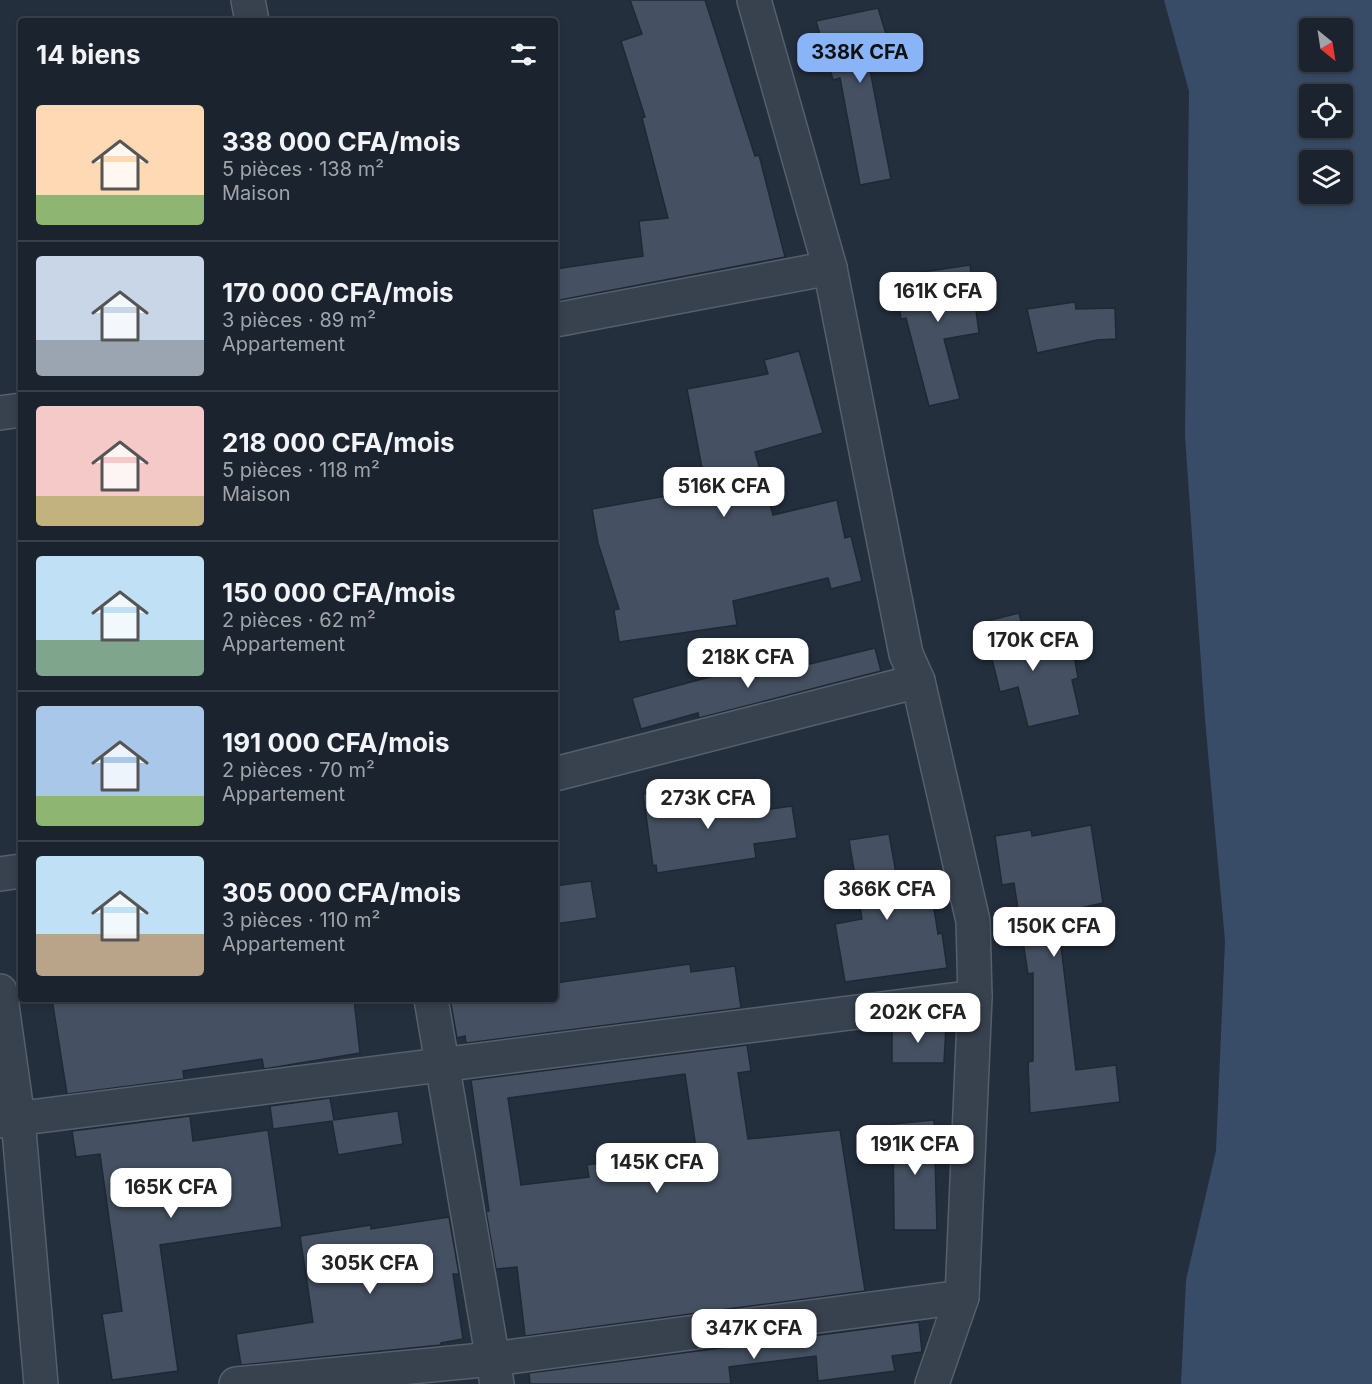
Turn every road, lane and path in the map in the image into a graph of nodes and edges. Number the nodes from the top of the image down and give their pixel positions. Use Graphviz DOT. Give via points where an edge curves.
graph roads {
  1 [pos="248,0"];
  2 [pos="754,0"];
  3 [pos="251,18"];
  4 [pos="830,268"];
  5 [pos="558,319"];
  6 [pos="18,410"];
  7 [pos="0,413"];
  8 [pos="918,681"];
  9 [pos="558,773"];
  10 [pos="18,871"];
  11 [pos="0,874"];
  12 [pos="0,991"];
  13 [pos="975,998"];
  14 [pos="432,1002"];
  15 [pos="443,1065"];
  16 [pos="9,1120"];
  17 [pos="962,1297"];
  18 [pos="495,1372"];
  19 [pos="41,1384"];
  20 [pos="236,1384"];
  21 [pos="932,1384"];
  1 -- 3 [label="street"];
  2 -- 4 [label="street"];
  4 -- 5 [label="street"];
  4 -- 8 [label="street" via="906,654"];
  6 -- 7 [label="street"];
  8 -- 9 [label="street"];
  8 -- 13 [label="street" via="974,921"];
  10 -- 11 [label="street"];
  12 -- 16 [label="street"];
  13 -- 15 [label="street"];
  13 -- 17 [label="street"];
  14 -- 15 [label="street"];
  15 -- 16 [label="street"];
  15 -- 18 [label="street"];
  16 -- 19 [label="street"];
  17 -- 18 [label="street"];
  17 -- 21 [label="street"];
  18 -- 20 [label="street"];
}
